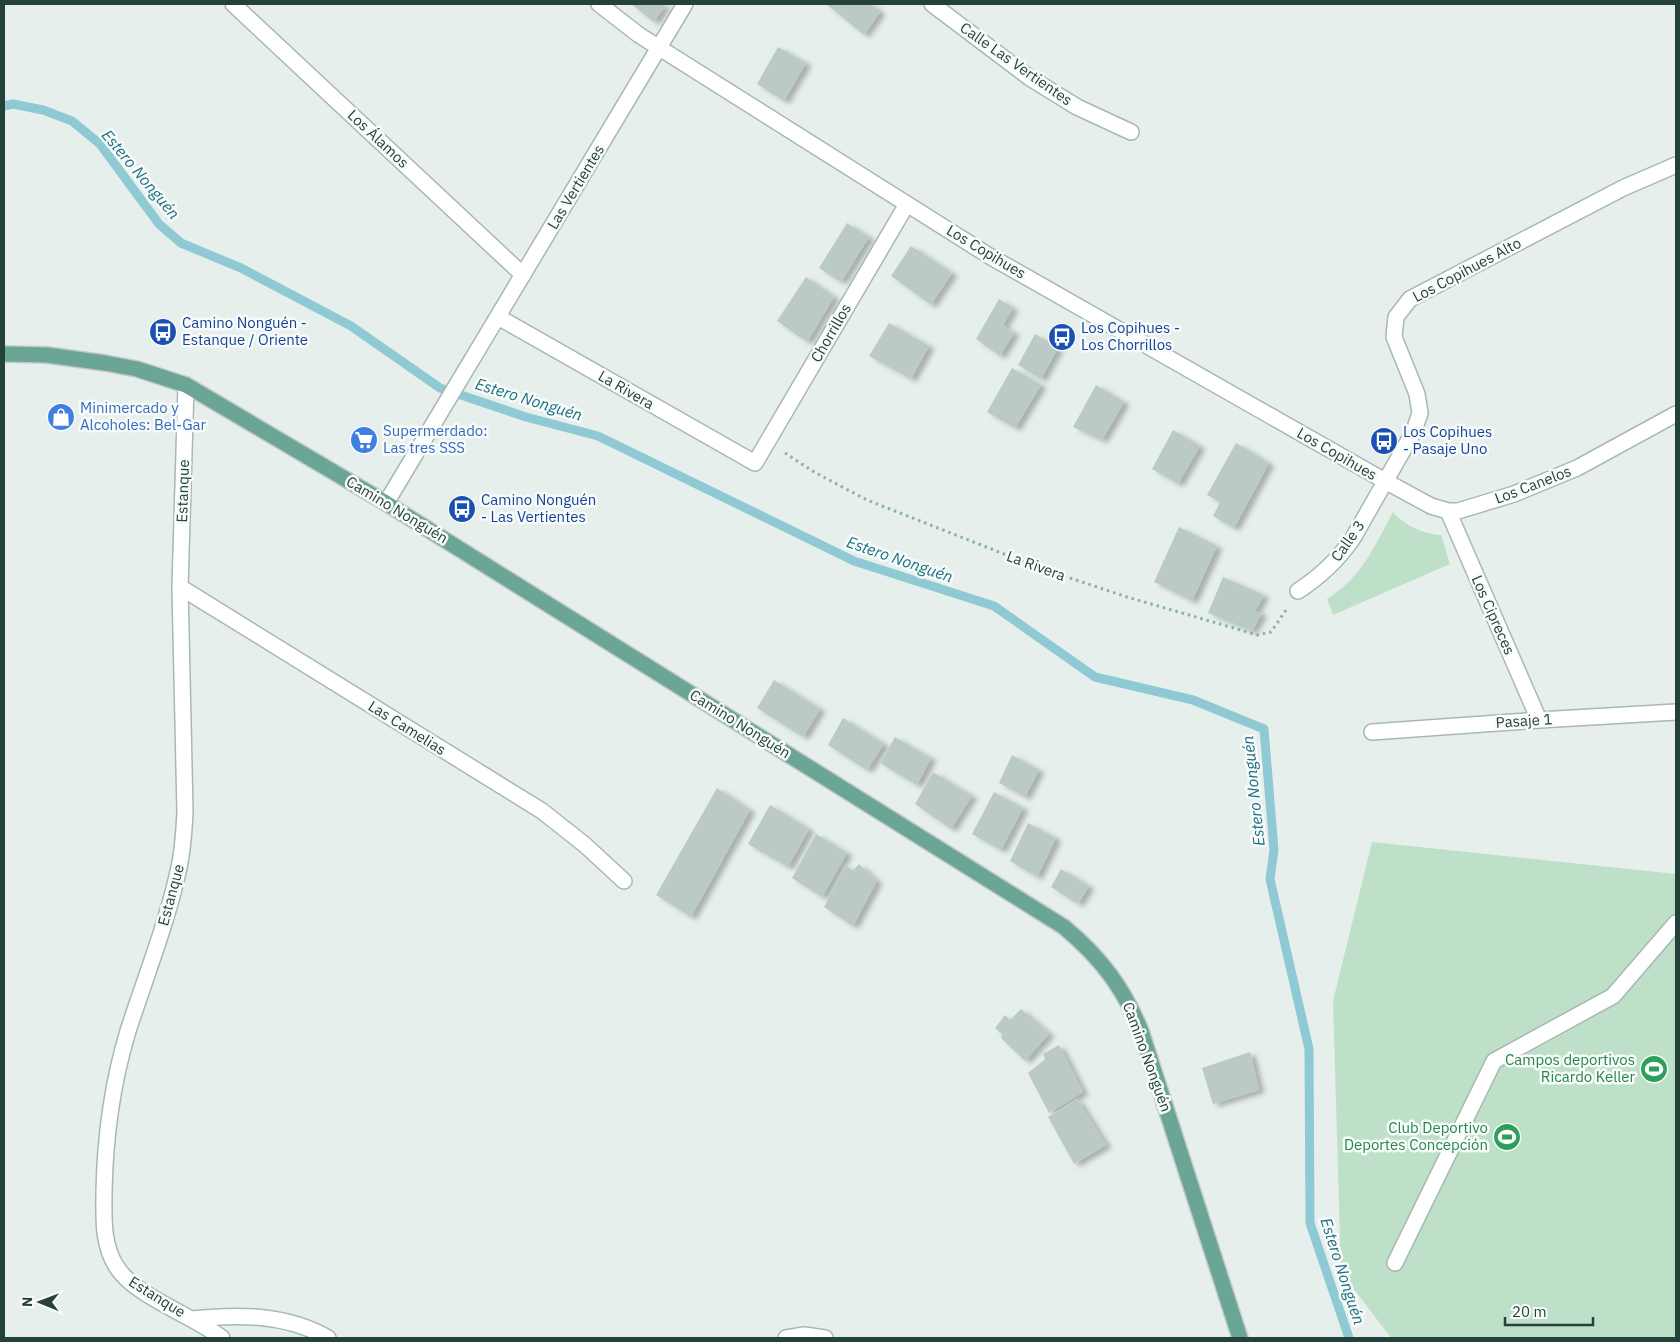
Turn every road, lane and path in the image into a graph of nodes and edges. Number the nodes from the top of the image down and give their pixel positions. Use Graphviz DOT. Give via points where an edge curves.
graph roads {
  1 [pos="233,4"];
  2 [pos="599,4"];
  3 [pos="685,4"];
  4 [pos="932,4"];
  5 [pos="660,48"];
  6 [pos="1131,132"];
  7 [pos="1676,165"];
  8 [pos="907,204"];
  9 [pos="523,275"];
  10 [pos="498,317"];
  11 [pos="4,354"];
  12 [pos="186,385"];
  13 [pos="1676,414"];
  14 [pos="767,442"];
  15 [pos="755,463"];
  16 [pos="1385,481"];
  17 [pos="386,503"];
  18 [pos="1448,511"];
  19 [pos="180,587"];
  20 [pos="1298,591"];
  21 [pos="1676,712"];
  22 [pos="1539,720"];
  23 [pos="1372,732"];
  24 [pos="624,881"];
  25 [pos="1676,922"];
  26 [pos="1395,1263"];
  27 [pos="192,1319"];
  28 [pos="222,1338"];
  29 [pos="328,1338"];
  30 [pos="786,1338"];
  31 [pos="825,1338"];
  32 [pos="1240,1338"];
  1 -- 9 [label="street, Los Álamos"];
  2 -- 5 [label="street, Los Copihues"];
  3 -- 5 [label="street, Las Vertientes"];
  4 -- 6 [label="street, Calle Las Vertientes" via="1030,78 1076,107"];
  5 -- 8 [label="street, Los Copihues"];
  5 -- 9 [label="street, Las Vertientes"];
  7 -- 16 [label="street, Los Copihues Alto" via="1623,188 1410,299 1396,317 1394,337 1417,394 1420,413 1414,431"];
  8 -- 14 [label="street, Chorrillos"];
  8 -- 16 [label="street, Los Copihues" via="991,257"];
  9 -- 10 [label="street, Las Vertientes"];
  10 -- 15 [label="street, La Rivera"];
  10 -- 17 [label="street, Las Vertientes"];
  11 -- 12 [label="main road, Camino Nonguén" via="47,355 105,363"];
  12 -- 17 [label="main road, Camino Nonguén"];
  12 -- 19 [label="street, Estanque"];
  13 -- 18 [label="street, Los Canelos" via="1577,468 1469,508"];
  14 -- 15 [label="street, Chorrillos"];
  14 -- 20 [label="path, La Rivera" via="867,500 1037,567 1258,635 1272,632"];
  16 -- 18 [label="street, Los Canelos" via="1431,506"];
  16 -- 20 [label="street, Calle 3" via="1342,554 1315,580"];
  17 -- 32 [label="main road, Camino Nonguén" via="1064,927 1087,946 1121,988 1138,1024"];
  18 -- 22 [label="street, Los Cipreces"];
  19 -- 24 [label="street, Las Camelias" via="542,812"];
  19 -- 27 [label="street, Estanque" via="183,846 179,870 115,1083 105,1150 104,1233 108,1250 126,1279"];
  21 -- 22 [label="street, Pasaje 1"];
  22 -- 23 [label="street, Pasaje 1"];
  25 -- 26 [label="street" via="1613,996 1494,1061"];
  27 -- 28 [label="street, Estanque"];
  27 -- 29 [label="street" via="221,1316 267,1318"];
  30 -- 31 [label="street" via="804,1335"];
}
